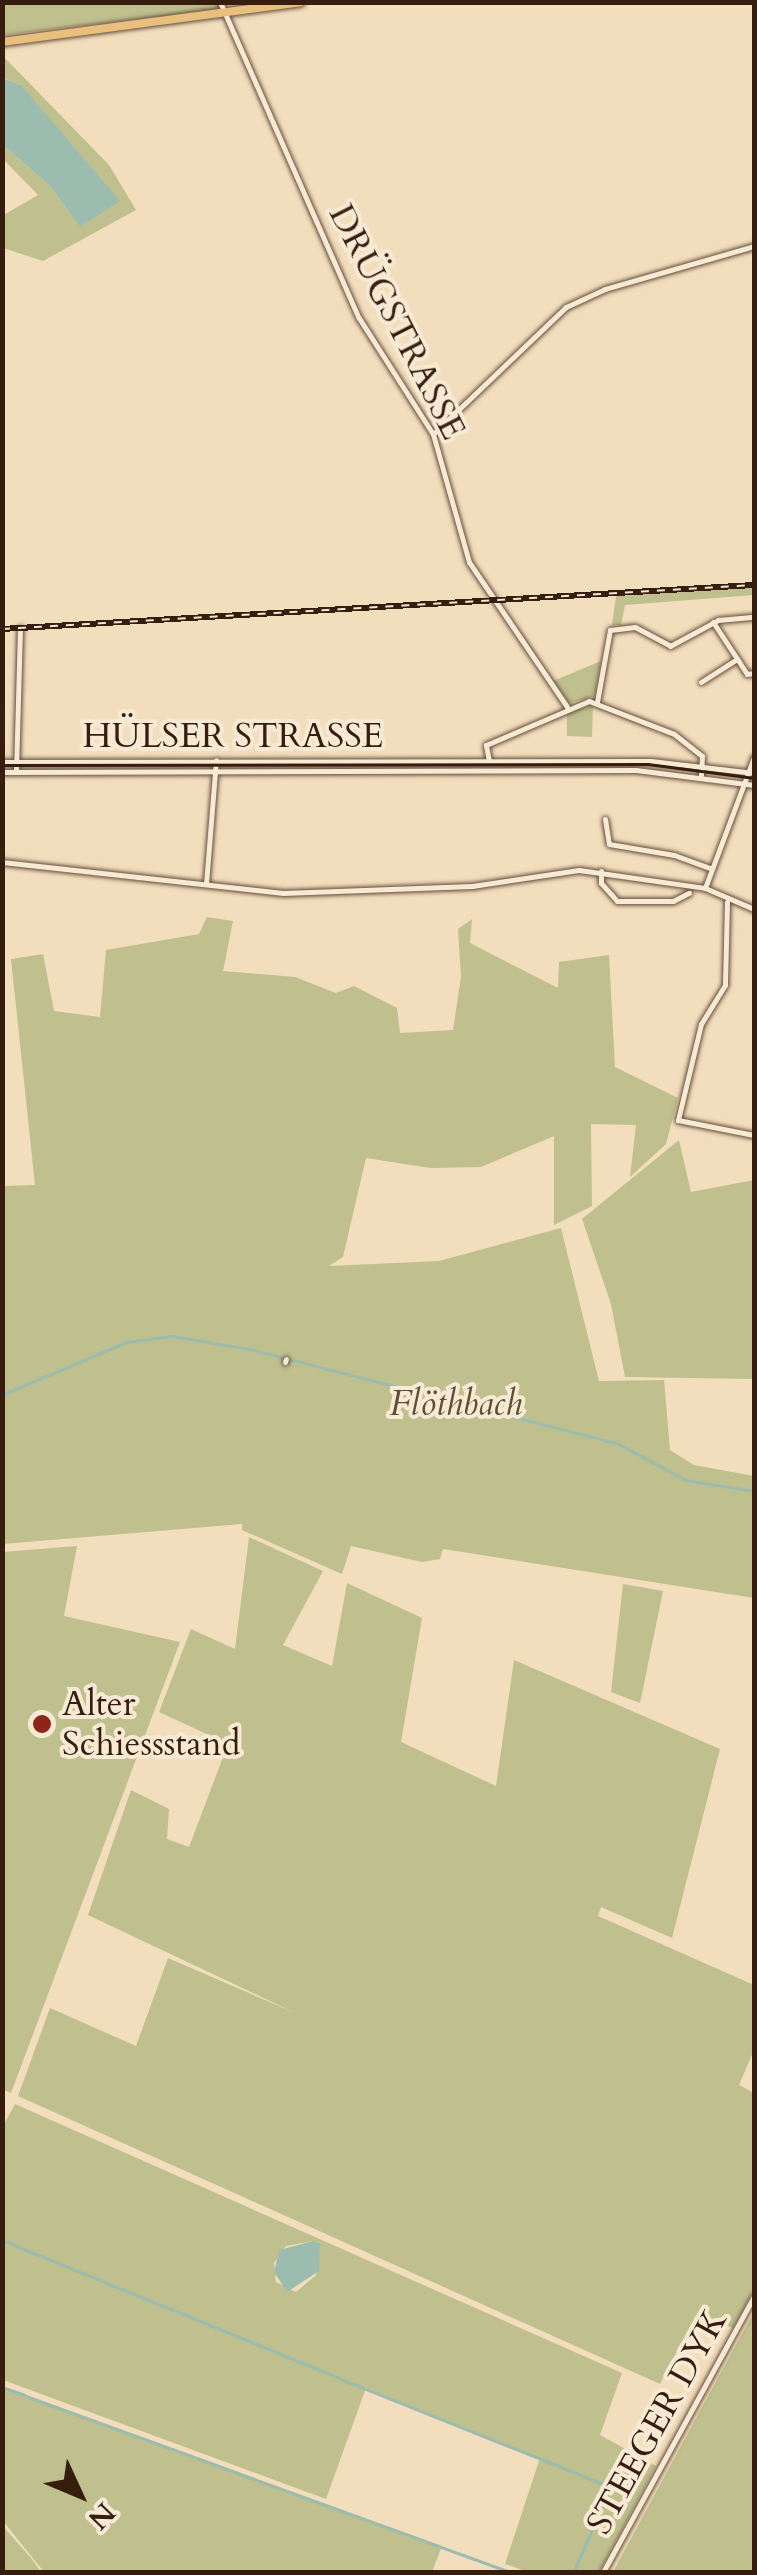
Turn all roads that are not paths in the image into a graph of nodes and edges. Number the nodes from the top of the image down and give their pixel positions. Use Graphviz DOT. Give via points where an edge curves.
graph roads {
  1 [pos="220,2"];
  2 [pos="300,2"];
  3 [pos="226,14"];
  4 [pos="2,42"];
  5 [pos="754,246"];
  6 [pos="433,434"];
  7 [pos="754,617"];
  8 [pos="713,622"];
  9 [pos="20,628"];
  10 [pos="737,659"];
  11 [pos="754,672"];
  12 [pos="701,682"];
  13 [pos="597,702"];
  14 [pos="568,708"];
  15 [pos="754,757"];
  16 [pos="216,760"];
  17 [pos="489,761"];
  18 [pos="2,762"];
  19 [pos="17,762"];
  20 [pos="703,762"];
  21 [pos="2,772"];
  22 [pos="16,772"];
  23 [pos="215,772"];
  24 [pos="753,772"];
  25 [pos="700,775"];
  26 [pos="752,785"];
  27 [pos="605,819"];
  28 [pos="2,862"];
  29 [pos="710,868"];
  30 [pos="601,872"];
  31 [pos="206,884"];
  32 [pos="706,888"];
  33 [pos="692,892"];
  34 [pos="727,902"];
  35 [pos="754,909"];
  36 [pos="754,1135"];
  37 [pos="754,2296"];
  38 [pos="603,2572"];
  1 -- 3 [label="street, DRÜGSTRASSE"];
  2 -- 3 [label="main road"];
  3 -- 4 [label="main road"];
  3 -- 6 [label="street, DRÜGSTRASSE" via="359,318"];
  5 -- 6 [label="street" via="617,285 566,308"];
  6 -- 14 [label="street, DRÜGSTRASSE" via="469,562"];
  7 -- 8 [label="street"];
  8 -- 10 [label="street"];
  8 -- 13 [label="street" via="670,646 635,627 610,630"];
  9 -- 19 [label="street"];
  10 -- 11 [label="street" via="746,674"];
  10 -- 12 [label="street"];
  13 -- 14 [label="street"];
  13 -- 20 [label="street" via="674,734"];
  14 -- 17 [label="street" via="486,744"];
  15 -- 24 [label="street"];
  16 -- 17 [label="street, HÜLSER STRASSE"];
  16 -- 19 [label="street, HÜLSER STRASSE"];
  16 -- 23 [label="street"];
  17 -- 20 [label="street, HÜLSER STRASSE"];
  18 -- 19 [label="street, HÜLSER STRASSE"];
  19 -- 22 [label="street"];
  20 -- 24 [label="street, HÜLSER STRASSE"];
  20 -- 25 [label="street"];
  21 -- 22 [label="street, HÜLSER STRASSE"];
  22 -- 23 [label="street, HÜLSER STRASSE"];
  23 -- 25 [label="street, HÜLSER STRASSE"];
  23 -- 31 [label="street"];
  24 -- 26 [label="street"];
  25 -- 26 [label="street, HÜLSER STRASSE"];
  26 -- 29 [label="street"];
  27 -- 29 [label="street" via="608,844 674,854"];
  28 -- 31 [label="street"];
  29 -- 32 [label="street"];
  30 -- 31 [label="street" via="283,893"];
  30 -- 33 [label="street"];
  30 -- 33 [label="street" via="600,883 617,901 674,901"];
  32 -- 33 [label="street"];
  32 -- 34 [label="street"];
  34 -- 35 [label="street"];
  34 -- 36 [label="street" via="725,985 701,1024 678,1120"];
  37 -- 38 [label="street, STEEGER DYK"];
}
